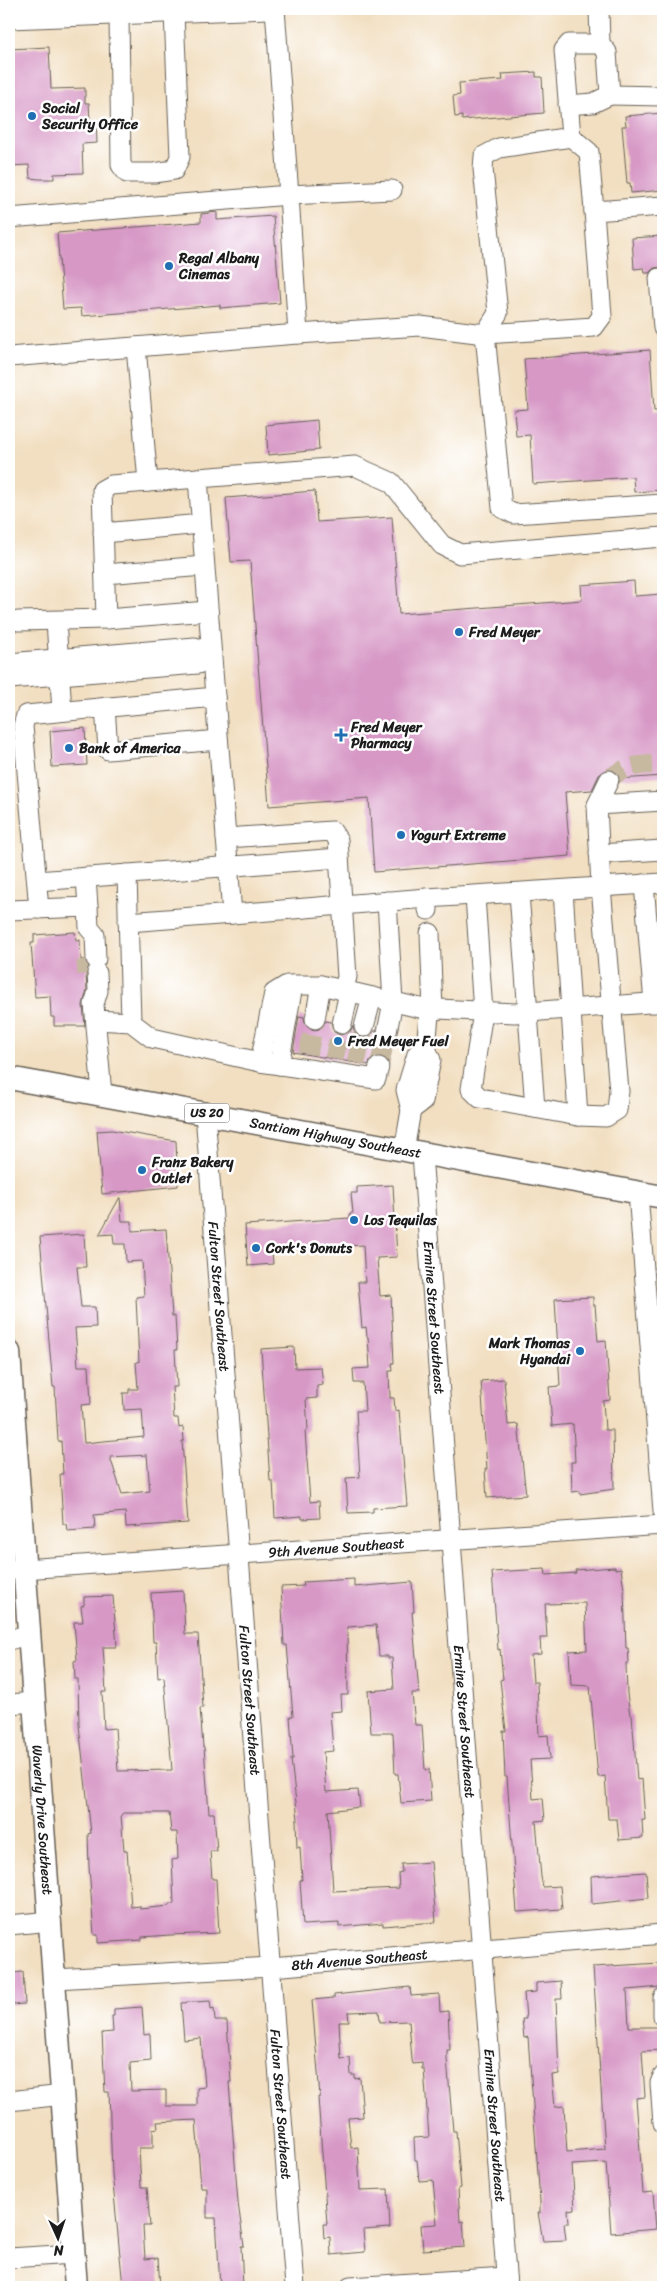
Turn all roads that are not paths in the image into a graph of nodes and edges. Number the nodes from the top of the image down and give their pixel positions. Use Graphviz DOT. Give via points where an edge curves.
graph roads {
  1 [pos="269,9"];
  2 [pos="275,9"];
  3 [pos="600,9"];
  4 [pos="202,10"];
  5 [pos="174,13"];
  6 [pos="119,14"];
  7 [pos="9,19"];
  8 [pos="600,44"];
  9 [pos="610,95"];
  10 [pos="663,96"];
  11 [pos="568,105"];
  12 [pos="571,137"];
  13 [pos="392,190"];
  14 [pos="289,195"];
  15 [pos="663,206"];
  16 [pos="594,211"];
  17 [pos="9,218"];
  18 [pos="663,278"];
  19 [pos="662,326"];
  20 [pos="298,334"];
  21 [pos="485,334"];
  22 [pos="136,347"];
  23 [pos="9,357"];
  24 [pos="198,478"];
  25 [pos="148,482"];
  26 [pos="663,504"];
  27 [pos="201,524"];
  28 [pos="103,533"];
  29 [pos="663,536"];
  30 [pos="204,566"];
  31 [pos="104,574"];
  32 [pos="208,611"];
  33 [pos="106,619"];
  34 [pos="18,621"];
  35 [pos="56,621"];
  36 [pos="208,653"];
  37 [pos="9,663"];
  38 [pos="60,668"];
  39 [pos="9,679"];
  40 [pos="215,697"];
  41 [pos="105,707"];
  42 [pos="62,711"];
  43 [pos="218,740"];
  44 [pos="610,780"];
  45 [pos="663,801"];
  46 [pos="597,806"];
  47 [pos="226,838"];
  48 [pos="663,850"];
  49 [pos="599,854"];
  50 [pos="339,858"];
  51 [pos="229,866"];
  52 [pos="126,874"];
  53 [pos="86,877"];
  54 [pos="37,881"];
  55 [pos="663,883"];
  56 [pos="644,884"];
  57 [pos="601,887"];
  58 [pos="563,890"];
  59 [pos="520,893"];
  60 [pos="474,896"];
  61 [pos="387,901"];
  62 [pos="428,904"];
  63 [pos="342,905"];
  64 [pos="88,907"];
  65 [pos="39,909"];
  66 [pos="9,910"];
  67 [pos="232,914"];
  68 [pos="128,922"];
  69 [pos="293,984"];
  70 [pos="321,986"];
  71 [pos="346,992"];
  72 [pos="372,997"];
  73 [pos="393,1002"];
  74 [pos="659,1002"];
  75 [pos="612,1006"];
  76 [pos="572,1009"];
  77 [pos="433,1011"];
  78 [pos="95,1012"];
  79 [pos="483,1012"];
  80 [pos="528,1012"];
  81 [pos="315,1019"];
  82 [pos="132,1022"];
  83 [pos="342,1024"];
  84 [pos="364,1028"];
  85 [pos="387,1032"];
  86 [pos="260,1062"];
  87 [pos="279,1065"];
  88 [pos="379,1067"];
  89 [pos="9,1078"];
  90 [pos="102,1094"];
  91 [pos="535,1108"];
  92 [pos="205,1113"];
  93 [pos="578,1116"];
  94 [pos="413,1152"];
  95 [pos="638,1193"];
  96 [pos="663,1197"];
  97 [pos="9,1352"];
  98 [pos="12,1438"];
  99 [pos="663,1511"];
  100 [pos="663,1525"];
  101 [pos="451,1539"];
  102 [pos="240,1554"];
  103 [pos="17,1570"];
  104 [pos="19,1637"];
  105 [pos="34,1702"];
  106 [pos="9,1704"];
  107 [pos="50,1921"];
  108 [pos="9,1925"];
  109 [pos="663,1934"];
  110 [pos="482,1949"];
  111 [pos="272,1967"];
  112 [pos="55,1979"];
  113 [pos="663,1998"];
  114 [pos="663,2016"];
  115 [pos="663,2076"];
  116 [pos="63,2095"];
  117 [pos="9,2102"];
  118 [pos="663,2123"];
  119 [pos="74,2254"];
  120 [pos="9,2258"];
  121 [pos="506,2282"];
  122 [pos="76,2287"];
  123 [pos="295,2287"];
  124 [pos="350,2287"];
  1 -- 4 [label="street"];
  2 -- 14 [label="street"];
  3 -- 8 [label="street"];
  4 -- 5 [label="street"];
  5 -- 6 [label="street"];
  5 -- 6 [label="street" via="180,157 174,170 154,173 127,173 121,165"];
  6 -- 7 [label="street"];
  8 -- 9 [label="street" via="606,52"];
  8 -- 11 [label="street" via="569,44 564,50"];
  9 -- 10 [label="street"];
  9 -- 11 [label="street" via="593,104"];
  11 -- 12 [label="street"];
  12 -- 16 [label="street" via="589,152"];
  12 -- 21 [label="street" via="498,148 484,156 498,312"];
  13 -- 14 [label="street"];
  14 -- 17 [label="street"];
  14 -- 20 [label="street"];
  15 -- 16 [label="street"];
  16 -- 21 [label="street" via="602,316 594,327"];
  18 -- 19 [label="street" via="659,278"];
  20 -- 21 [label="street" via="420,326"];
  20 -- 22 [label="street"];
  21 -- 26 [label="street" via="502,508 514,514"];
  22 -- 23 [label="street"];
  22 -- 25 [label="street"];
  24 -- 25 [label="street"];
  24 -- 27 [label="street"];
  24 -- 29 [label="street" via="355,466 391,482 442,544 460,554"];
  25 -- 28 [label="street" via="111,485 102,490"];
  27 -- 28 [label="street"];
  27 -- 30 [label="street"];
  28 -- 31 [label="street"];
  30 -- 31 [label="street"];
  30 -- 32 [label="street"];
  31 -- 33 [label="street"];
  32 -- 33 [label="street"];
  32 -- 36 [label="street"];
  33 -- 35 [label="street"];
  34 -- 35 [label="street"];
  35 -- 38 [label="street"];
  36 -- 38 [label="street" via="195,647"];
  36 -- 40 [label="street"];
  37 -- 38 [label="street"];
  38 -- 39 [label="street"];
  38 -- 42 [label="street"];
  40 -- 41 [label="street"];
  40 -- 43 [label="street"];
  41 -- 42 [label="street"];
  41 -- 43 [label="street" via="108,750"];
  42 -- 54 [label="street" via="26,715 23,726"];
  43 -- 47 [label="street"];
  44 -- 46 [label="street"];
  45 -- 46 [label="street"];
  46 -- 49 [label="street"];
  47 -- 50 [label="street" via="332,831 338,840"];
  47 -- 51 [label="street"];
  48 -- 49 [label="street"];
  49 -- 57 [label="street"];
  50 -- 51 [label="street"];
  50 -- 63 [label="street"];
  51 -- 52 [label="street"];
  51 -- 67 [label="street"];
  52 -- 53 [label="street"];
  52 -- 68 [label="street"];
  53 -- 54 [label="street"];
  53 -- 64 [label="street"];
  54 -- 65 [label="street"];
  55 -- 56 [label="street"];
  56 -- 57 [label="street"];
  56 -- 74 [label="street"];
  57 -- 58 [label="street"];
  57 -- 75 [label="street"];
  58 -- 59 [label="street"];
  58 -- 76 [label="street"];
  59 -- 60 [label="street"];
  59 -- 80 [label="street"];
  60 -- 62 [label="street"];
  60 -- 79 [label="street"];
  61 -- 62 [label="street"];
  61 -- 63 [label="street"];
  61 -- 73 [label="street"];
  62 -- 77 [label="street" via="422,914 424,929 430,933"];
  63 -- 67 [label="street"];
  63 -- 71 [label="street"];
  64 -- 65 [label="street"];
  64 -- 78 [label="street" via="89,928 84,936 98,991"];
  65 -- 66 [label="street"];
  67 -- 68 [label="street"];
  68 -- 82 [label="street"];
  69 -- 70 [label="street"];
  69 -- 86 [label="street" via="274,993"];
  69 -- 87 [label="street"];
  70 -- 71 [label="street"];
  70 -- 81 [label="street"];
  71 -- 72 [label="street"];
  71 -- 83 [label="street"];
  72 -- 73 [label="street"];
  72 -- 84 [label="street"];
  73 -- 77 [label="street"];
  73 -- 85 [label="street"];
  74 -- 75 [label="street"];
  75 -- 76 [label="street"];
  75 -- 93 [label="street" via="619,1091 617,1110 606,1117"];
  76 -- 80 [label="street"];
  76 -- 93 [label="street"];
  77 -- 79 [label="street"];
  77 -- 94 [label="street, Ermine Street Southeast" via="429,1015 426,1048 431,1060 422,1101 411,1110"];
  78 -- 82 [label="street"];
  78 -- 90 [label="street"];
  79 -- 80 [label="street"];
  79 -- 91 [label="street" via="471,1089 480,1098"];
  80 -- 91 [label="street"];
  82 -- 86 [label="street" via="152,1038"];
  86 -- 87 [label="street"];
  87 -- 88 [label="street" via="306,1061 354,1069 376,1079"];
  89 -- 90 [label="main road, Santiam Highway Southeast / US 20"];
  90 -- 92 [label="main road, Santiam Highway Southeast / US 20"];
  91 -- 93 [label="street"];
  92 -- 94 [label="main road, Santiam Highway Southeast / US 20"];
  92 -- 102 [label="street, Fulton Street Southeast"];
  94 -- 95 [label="main road, Santiam Highway Southeast / US 20"];
  94 -- 101 [label="street, Ermine Street Southeast"];
  95 -- 96 [label="main road, Santiam Highway Southeast / US 20"];
  95 -- 99 [label="street"];
  97 -- 98 [label="main road, Waverly Drive Southeast"];
  98 -- 103 [label="main road, Waverly Drive Southeast"];
  100 -- 101 [label="street, 9th Avenue Southeast"];
  101 -- 102 [label="street, 9th Avenue Southeast"];
  101 -- 110 [label="street, Ermine Street Southeast"];
  102 -- 103 [label="street, 9th Avenue Southeast"];
  102 -- 111 [label="street, Fulton Street Southeast"];
  103 -- 104 [label="main road, Waverly Drive Southeast"];
  104 -- 105 [label="main road, Waverly Drive Southeast"];
  105 -- 106 [label="street"];
  105 -- 107 [label="main road, Waverly Drive Southeast"];
  107 -- 108 [label="street"];
  107 -- 112 [label="main road, Waverly Drive Southeast"];
  109 -- 110 [label="street, 8th Avenue Southeast"];
  110 -- 111 [label="street, 8th Avenue Southeast"];
  110 -- 121 [label="street, Ermine Street Southeast"];
  111 -- 112 [label="street, 8th Avenue Southeast"];
  111 -- 123 [label="street, Fulton Street Southeast"];
  112 -- 116 [label="main road, Waverly Drive Southeast"];
  113 -- 114 [label="street"];
  115 -- 118 [label="street" via="660,2083"];
  116 -- 117 [label="street"];
  116 -- 119 [label="main road, Waverly Drive Southeast"];
  119 -- 120 [label="street"];
  119 -- 122 [label="main road, Waverly Drive Southeast"];
  121 -- 124 [label="street"];
}
